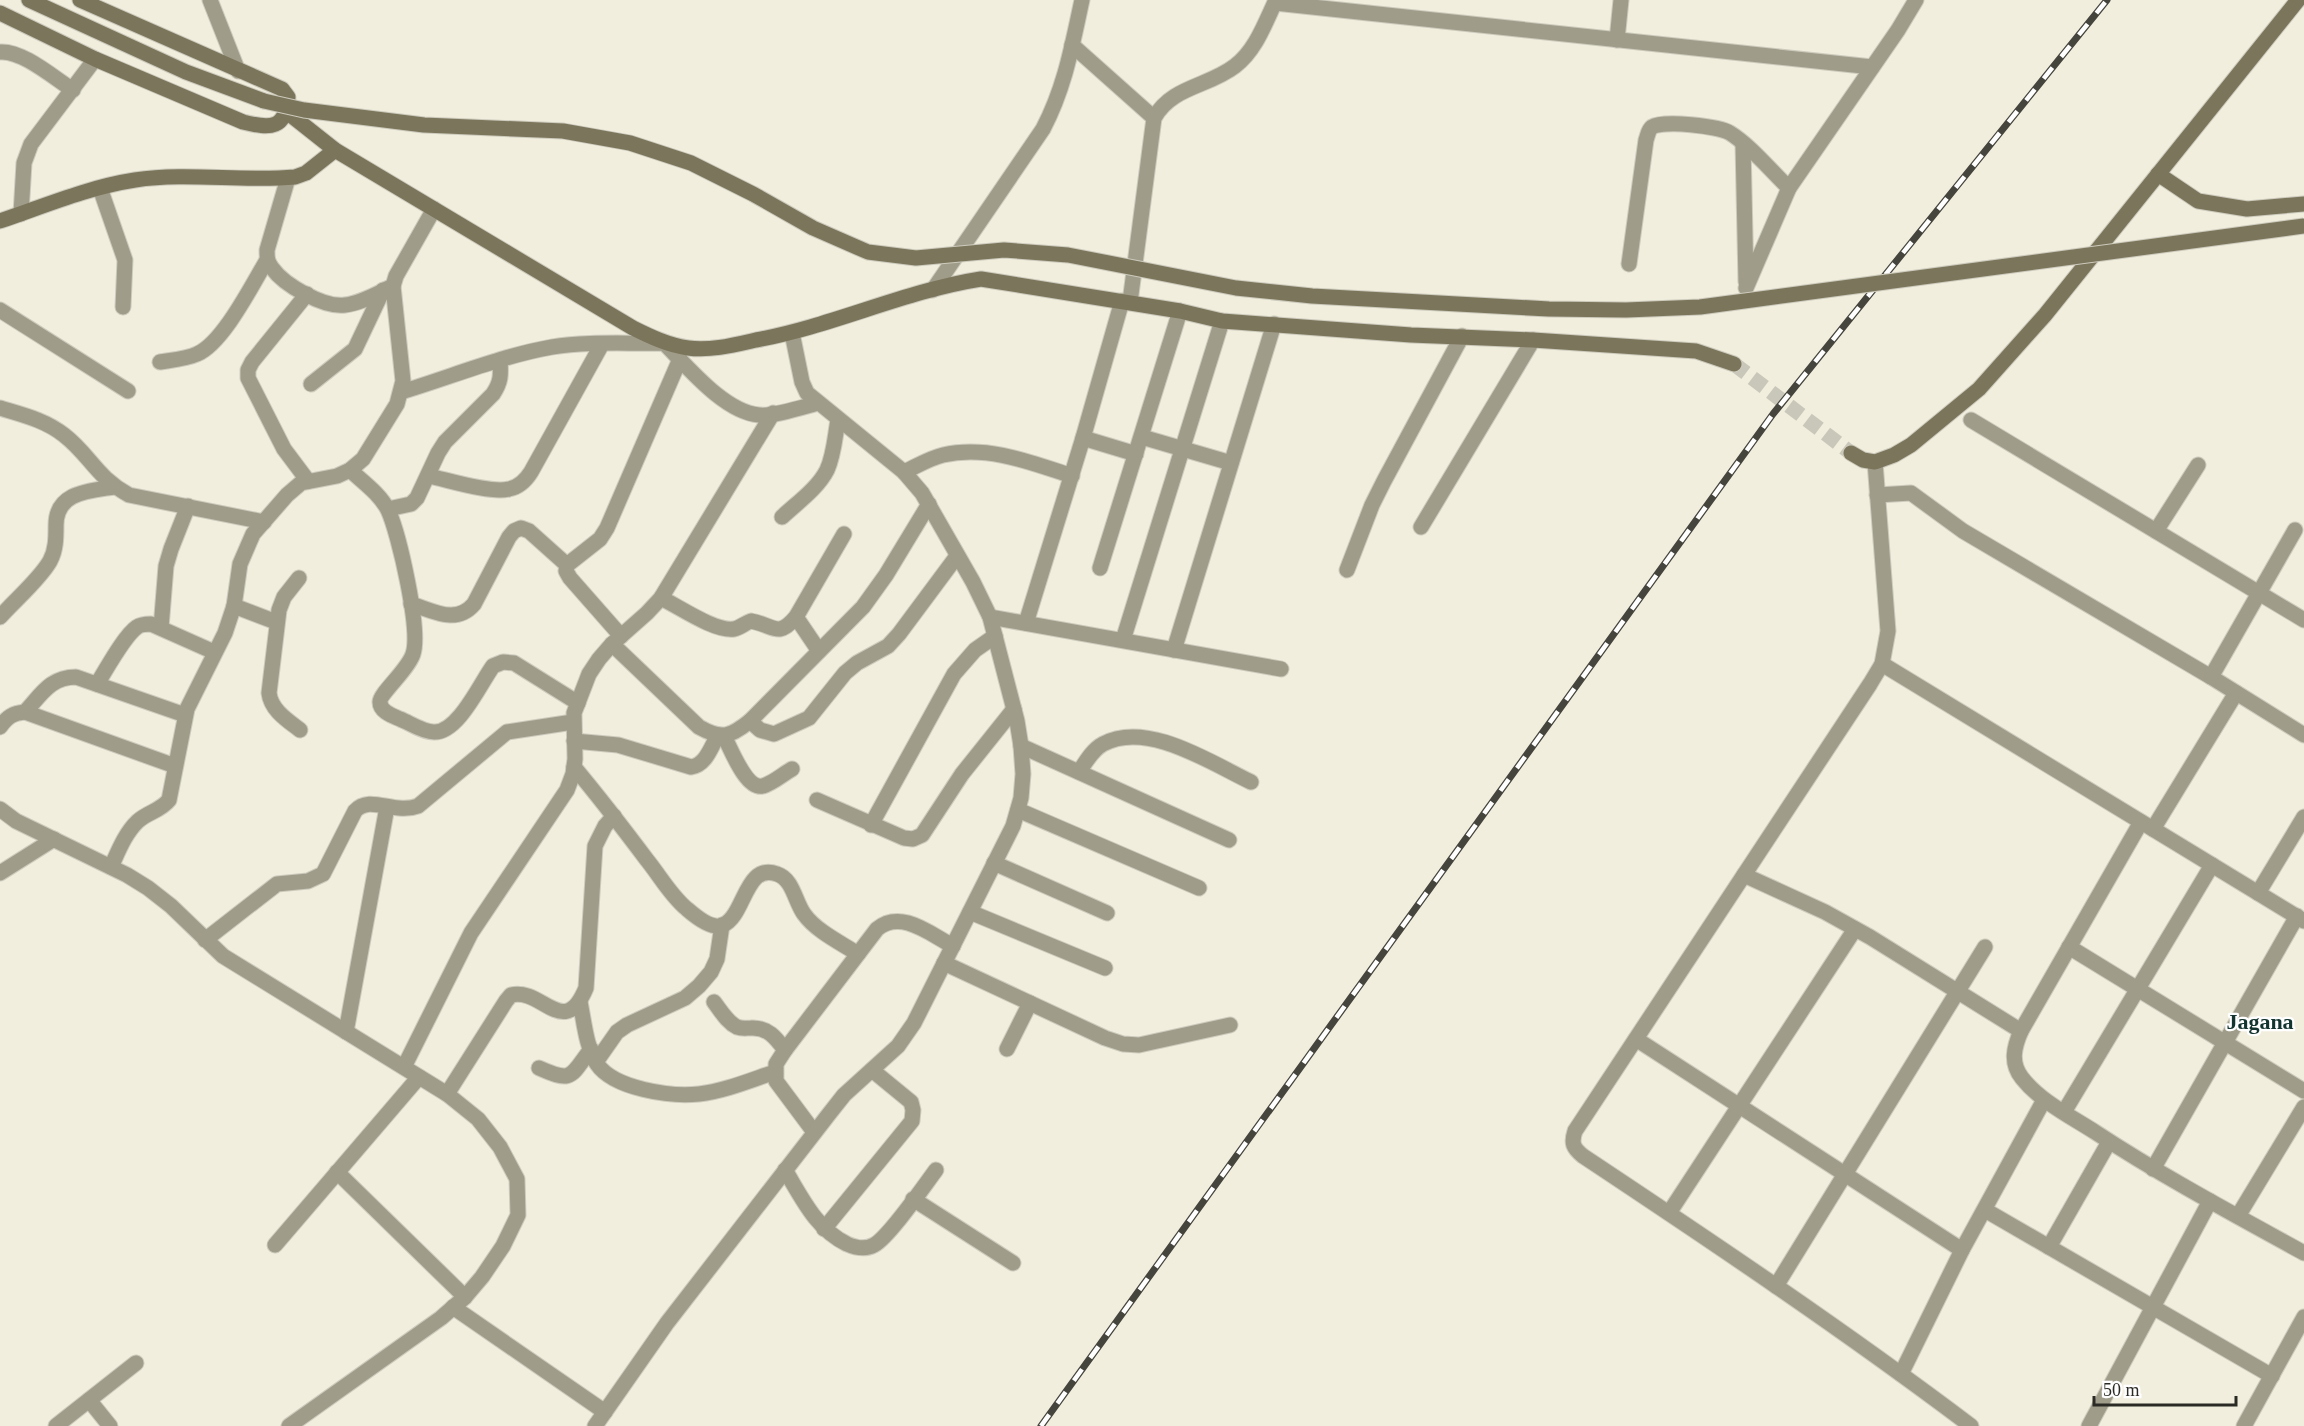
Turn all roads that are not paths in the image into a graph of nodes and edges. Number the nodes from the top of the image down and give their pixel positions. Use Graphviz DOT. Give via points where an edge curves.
graph roads {
  1 [pos="28,0"];
  2 [pos="80,0"];
  3 [pos="210,0"];
  4 [pos="1082,0"];
  5 [pos="1621,0"];
  6 [pos="1916,0"];
  7 [pos="2298,0"];
  8 [pos="1276,2"];
  9 [pos="0,13"];
  10 [pos="1617,40"];
  11 [pos="1072,45"];
  12 [pos="0,52"];
  13 [pos="95,59"];
  14 [pos="1872,67"];
  15 [pos="238,71"];
  16 [pos="73,90"];
  17 [pos="287,112"];
  18 [pos="1154,118"];
  19 [pos="1743,144"];
  20 [pos="335,150"];
  21 [pos="2158,174"];
  22 [pos="288,178"];
  23 [pos="100,188"];
  24 [pos="1789,188"];
  25 [pos="2304,204"];
  26 [pos="434,209"];
  27 [pos="21,214"];
  28 [pos="0,221"];
  29 [pos="2304,226"];
  30 [pos="267,260"];
  31 [pos="1629,264"];
  32 [pos="388,288"];
  33 [pos="933,290"];
  34 [pos="307,294"];
  35 [pos="1126,302"];
  36 [pos="123,308"];
  37 [pos="0,310"];
  38 [pos="1180,311"];
  39 [pos="1222,321"];
  40 [pos="1274,324"];
  41 [pos="792,333"];
  42 [pos="1462,336"];
  43 [pos="1533,340"];
  44 [pos="664,343"];
  45 [pos="602,344"];
  46 [pos="680,359"];
  47 [pos="500,361"];
  48 [pos="160,362"];
  49 [pos="1734,364"];
  50 [pos="311,384"];
  51 [pos="128,391"];
  52 [pos="401,392"];
  53 [pos="818,403"];
  54 [pos="0,408"];
  55 [pos="773,413"];
  56 [pos="838,420"];
  57 [pos="1971,420"];
  58 [pos="1142,436"];
  59 [pos="1083,438"];
  60 [pos="1183,449"];
  61 [pos="1851,453"];
  62 [pos="1136,454"];
  63 [pos="1875,462"];
  64 [pos="1231,464"];
  65 [pos="2199,465"];
  66 [pos="350,470"];
  67 [pos="904,472"];
  68 [pos="429,476"];
  69 [pos="1072,476"];
  70 [pos="308,481"];
  71 [pos="114,487"];
  72 [pos="1877,495"];
  73 [pos="929,504"];
  74 [pos="188,506"];
  75 [pos="387,509"];
  76 [pos="782,517"];
  77 [pos="264,522"];
  78 [pos="1421,527"];
  79 [pos="2295,530"];
  80 [pos="2157,531"];
  81 [pos="844,534"];
  82 [pos="957,556"];
  83 [pos="567,565"];
  84 [pos="1100,568"];
  85 [pos="1347,570"];
  86 [pos="299,578"];
  87 [pos="2259,593"];
  88 [pos="661,598"];
  89 [pos="411,604"];
  90 [pos="234,606"];
  91 [pos="0,616"];
  92 [pos="796,617"];
  93 [pos="990,617"];
  94 [pos="2304,620"];
  95 [pos="276,622"];
  96 [pos="1026,623"];
  97 [pos="161,628"];
  98 [pos="995,636"];
  99 [pos="617,640"];
  100 [pos="1123,640"];
  101 [pos="1174,650"];
  102 [pos="819,651"];
  103 [pos="214,652"];
  104 [pos="1882,663"];
  105 [pos="1281,669"];
  106 [pos="2211,677"];
  107 [pos="97,684"];
  108 [pos="2236,693"];
  109 [pos="578,704"];
  110 [pos="1014,709"];
  111 [pos="25,712"];
  112 [pos="185,715"];
  113 [pos="750,721"];
  114 [pos="573,722"];
  115 [pos="0,727"];
  116 [pos="300,730"];
  117 [pos="2304,735"];
  118 [pos="721,736"];
  119 [pos="574,741"];
  120 [pos="1021,747"];
  121 [pos="175,766"];
  122 [pos="574,766"];
  123 [pos="792,769"];
  124 [pos="1078,772"];
  125 [pos="1251,782"];
  126 [pos="817,800"];
  127 [pos="387,807"];
  128 [pos="0,809"];
  129 [pos="1018,810"];
  130 [pos="614,816"];
  131 [pos="871,825"];
  132 [pos="2147,826"];
  133 [pos="2301,827"];
  134 [pos="54,839"];
  135 [pos="1229,840"];
  136 [pos="994,863"];
  137 [pos="2212,865"];
  138 [pos="111,867"];
  139 [pos="0,873"];
  140 [pos="1744,875"];
  141 [pos="1199,888"];
  142 [pos="2258,893"];
  143 [pos="970,912"];
  144 [pos="1107,913"];
  145 [pos="2301,918"];
  146 [pos="722,926"];
  147 [pos="1855,929"];
  148 [pos="206,940"];
  149 [pos="953,946"];
  150 [pos="2069,947"];
  151 [pos="1985,948"];
  152 [pos="858,954"];
  153 [pos="944,963"];
  154 [pos="1105,968"];
  155 [pos="2138,989"];
  156 [pos="1958,992"];
  157 [pos="580,1002"];
  158 [pos="714,1002"];
  159 [pos="1030,1003"];
  160 [pos="1230,1025"];
  161 [pos="2021,1031"];
  162 [pos="346,1032"];
  163 [pos="1636,1039"];
  164 [pos="2225,1043"];
  165 [pos="1007,1049"];
  166 [pos="785,1050"];
  167 [pos="593,1056"];
  168 [pos="404,1067"];
  169 [pos="539,1068"];
  170 [pos="873,1070"];
  171 [pos="775,1072"];
  172 [pos="420,1077"];
  173 [pos="2304,1090"];
  174 [pos="447,1094"];
  175 [pos="2044,1100"];
  176 [pos="1740,1106"];
  177 [pos="2304,1107"];
  178 [pos="2064,1112"];
  179 [pos="814,1132"];
  180 [pos="2109,1142"];
  181 [pos="2153,1169"];
  182 [pos="785,1170"];
  183 [pos="936,1170"];
  184 [pos="337,1172"];
  185 [pos="1846,1175"];
  186 [pos="914,1198"];
  187 [pos="2210,1201"];
  188 [pos="1984,1210"];
  189 [pos="1669,1213"];
  190 [pos="2238,1216"];
  191 [pos="824,1229"];
  192 [pos="275,1245"];
  193 [pos="2049,1247"];
  194 [pos="1962,1250"];
  195 [pos="2304,1253"];
  196 [pos="1013,1263"];
  197 [pos="1776,1286"];
  198 [pos="465,1297"];
  199 [pos="453,1307"];
  200 [pos="2153,1307"];
  201 [pos="2304,1317"];
  202 [pos="135,1363"];
  203 [pos="1901,1374"];
  204 [pos="2272,1376"];
  205 [pos="89,1400"];
  206 [pos="605,1412"];
  207 [pos="56,1426"];
  208 [pos="110,1426"];
  209 [pos="289,1426"];
  210 [pos="596,1426"];
  211 [pos="1971,1426"];
  212 [pos="2089,1426"];
  213 [pos="2244,1426"];
  1 -- 29 [label="street, bridge" via="186,72 264,101 304,111 424,125 563,131 630,143 691,164 868,252 916,258 1004,250 1068,255 1236,288 1312,296 1626,310 1700,307"];
  2 -- 15 [label="street"];
  3 -- 15 [label="street"];
  4 -- 11 [label="street"];
  5 -- 10 [label="street"];
  6 -- 14 [label="street"];
  7 -- 21 [label="street"];
  8 -- 10 [label="street"];
  8 -- 18 [label="street" via="1246,56 1233,68 1170,98"];
  9 -- 13 [label="street"];
  10 -- 14 [label="street"];
  11 -- 18 [label="street"];
  11 -- 33 [label="street" via="1056,105 1043,129"];
  12 -- 16 [label="street" via="24,57"];
  13 -- 16 [label="street"];
  13 -- 17 [label="street" via="243,122 273,126"];
  14 -- 24 [label="street"];
  15 -- 17 [label="street" via="282,89 288,97"];
  16 -- 27 [label="street" via="31,144 24,163"];
  17 -- 20 [label="street"];
  18 -- 35 [label="street"];
  19 -- 24 [label="street"];
  19 -- 24 [label="street" via="1746,288"];
  19 -- 31 [label="street" via="1716,128 1663,123 1649,130"];
  20 -- 22 [label="street" via="306,172"];
  20 -- 26 [label="street"];
  21 -- 25 [label="street" via="2198,201 2247,209"];
  21 -- 63 [label="street" via="2045,315 1979,389 1911,445"];
  22 -- 23 [label="street" via="171,177"];
  22 -- 30 [label="street" via="269,239"];
  23 -- 27 [label="street"];
  23 -- 36 [label="street" via="124,260"];
  26 -- 32 [label="street"];
  26 -- 44 [label="street"];
  27 -- 28 [label="street"];
  30 -- 34 [label="street" via="283,279"];
  30 -- 48 [label="street" via="209,348"];
  32 -- 34 [label="street" via="343,306"];
  32 -- 50 [label="street" via="355,349"];
  32 -- 52 [label="street" via="393,300"];
  33 -- 35 [label="street" via="981,279"];
  33 -- 41 [label="street"];
  34 -- 70 [label="street" via="252,362 248,378 285,449"];
  35 -- 38 [label="street"];
  35 -- 59 [label="street"];
  37 -- 51 [label="street"];
  38 -- 39 [label="street"];
  38 -- 58 [label="street"];
  39 -- 40 [label="street"];
  39 -- 60 [label="street"];
  40 -- 42 [label="street"];
  40 -- 64 [label="street"];
  41 -- 44 [label="street" via="716,348"];
  41 -- 53 [label="street" via="802,382"];
  42 -- 43 [label="street"];
  42 -- 85 [label="street" via="1380,489"];
  43 -- 49 [label="street" via="1696,351"];
  43 -- 78 [label="street"];
  44 -- 45 [label="street"];
  44 -- 46 [label="street"];
  45 -- 47 [label="street" via="529,351"];
  45 -- 68 [label="street" via="531,472 519,486 495,490"];
  46 -- 55 [label="street" via="728,403 760,416"];
  46 -- 83 [label="street" via="607,528 600,539"];
  47 -- 52 [label="street"];
  47 -- 68 [label="street" via="501,376 493,394 445,442"];
  52 -- 66 [label="street" via="363,459"];
  53 -- 55 [label="street"];
  53 -- 56 [label="street"];
  54 -- 71 [label="street" via="33,417 66,436"];
  55 -- 88 [label="street"];
  56 -- 67 [label="street"];
  56 -- 76 [label="street" via="826,471"];
  57 -- 80 [label="street"];
  58 -- 60 [label="street"];
  58 -- 62 [label="street"];
  59 -- 62 [label="street"];
  59 -- 69 [label="street"];
  60 -- 64 [label="street"];
  60 -- 100 [label="street"];
  61 -- 63 [label="street"];
  62 -- 84 [label="street"];
  63 -- 72 [label="street"];
  64 -- 101 [label="street"];
  65 -- 80 [label="street"];
  66 -- 70 [label="street"];
  66 -- 75 [label="street" via="380,497"];
  67 -- 69 [label="street" via="942,455 972,452 999,454"];
  67 -- 73 [label="street"];
  68 -- 75 [label="street" via="411,504"];
  69 -- 96 [label="street"];
  70 -- 77 [label="street" via="287,495"];
  71 -- 74 [label="street" via="129,495"];
  71 -- 91 [label="street" via="78,493 62,504 49,563"];
  72 -- 104 [label="street" via="1888,631"];
  72 -- 106 [label="street" via="1911,493 1963,531"];
  73 -- 82 [label="street"];
  73 -- 102 [label="street" via="875,592"];
  74 -- 77 [label="street"];
  74 -- 97 [label="street" via="166,566"];
  75 -- 89 [label="street"];
  77 -- 90 [label="street" via="253,534 240,564"];
  79 -- 87 [label="street"];
  80 -- 87 [label="street"];
  81 -- 92 [label="street"];
  82 -- 93 [label="street"];
  82 -- 113 [label="street" via="894,640 845,673 809,718 774,734 760,730"];
  83 -- 89 [label="street" via="521,528 509,537 466,614 445,615"];
  83 -- 99 [label="street" via="570,578"];
  86 -- 95 [label="street" via="284,597"];
  87 -- 94 [label="street"];
  87 -- 106 [label="street"];
  88 -- 92 [label="street" via="727,629 751,621 780,630"];
  88 -- 99 [label="street"];
  89 -- 109 [label="street" via="416,634 414,652 406,668 382,694 382,708 389,714 431,732 440,731 456,722 493,666 502,662 514,663"];
  90 -- 95 [label="street"];
  90 -- 103 [label="street"];
  92 -- 102 [label="street"];
  93 -- 96 [label="street"];
  93 -- 98 [label="street"];
  95 -- 116 [label="street" via="270,702"];
  96 -- 100 [label="street"];
  97 -- 103 [label="street"];
  97 -- 107 [label="street" via="151,624 137,626"];
  98 -- 110 [label="street"];
  98 -- 131 [label="street" via="975,650 954,674"];
  99 -- 109 [label="street" via="599,659"];
  99 -- 118 [label="street" via="699,727"];
  100 -- 101 [label="street"];
  101 -- 105 [label="street"];
  102 -- 113 [label="street"];
  103 -- 112 [label="street"];
  104 -- 132 [label="street"];
  104 -- 140 [label="street"];
  106 -- 108 [label="street"];
  107 -- 111 [label="street" via="62,677 52,682"];
  107 -- 112 [label="street"];
  108 -- 117 [label="street"];
  108 -- 132 [label="street"];
  109 -- 114 [label="street"];
  110 -- 120 [label="street"];
  110 -- 131 [label="street" via="962,774 922,835 904,838"];
  111 -- 115 [label="street" via="15,713"];
  111 -- 121 [label="street"];
  112 -- 121 [label="street"];
  113 -- 118 [label="street" via="736,733"];
  114 -- 119 [label="street"];
  114 -- 127 [label="street" via="507,732 418,806 401,810"];
  118 -- 119 [label="street" via="704,760 691,767 618,745"];
  118 -- 123 [label="street" via="755,786 763,786"];
  119 -- 122 [label="street"];
  120 -- 124 [label="street"];
  120 -- 129 [label="street" via="1022,798"];
  121 -- 138 [label="street" via="169,800 130,830"];
  122 -- 130 [label="street"];
  122 -- 168 [label="street" via="567,790 471,933"];
  124 -- 125 [label="street" via="1102,745 1134,736 1180,748"];
  124 -- 135 [label="street"];
  126 -- 131 [label="street"];
  127 -- 148 [label="street" via="360,805 323,874 308,881 278,884"];
  127 -- 162 [label="street"];
  128 -- 134 [label="street"];
  129 -- 136 [label="street"];
  129 -- 141 [label="street"];
  130 -- 146 [label="street" via="687,909 714,926"];
  130 -- 157 [label="street" via="604,826 595,846 586,988"];
  132 -- 137 [label="street"];
  132 -- 150 [label="street"];
  133 -- 142 [label="street"];
  134 -- 138 [label="street"];
  134 -- 139 [label="street"];
  136 -- 143 [label="street"];
  136 -- 144 [label="street"];
  137 -- 142 [label="street"];
  137 -- 155 [label="street"];
  138 -- 148 [label="street" via="148,888"];
  140 -- 147 [label="street"];
  140 -- 163 [label="street"];
  142 -- 145 [label="street"];
  143 -- 149 [label="street"];
  143 -- 154 [label="street"];
  145 -- 164 [label="street"];
  146 -- 152 [label="street" via="732,919 753,880 770,872 789,883 804,915 814,925"];
  146 -- 167 [label="street" via="717,959 699,986 684,998 627,1024"];
  147 -- 156 [label="street"];
  147 -- 176 [label="street"];
  148 -- 162 [label="street" via="224,956"];
  149 -- 152 [label="street" via="896,920 877,929"];
  149 -- 153 [label="street"];
  150 -- 155 [label="street"];
  150 -- 161 [label="street"];
  151 -- 156 [label="street"];
  152 -- 166 [label="street"];
  153 -- 159 [label="street"];
  153 -- 170 [label="street" via="914,1023 898,1046"];
  155 -- 164 [label="street"];
  155 -- 178 [label="street"];
  156 -- 161 [label="street"];
  156 -- 185 [label="street"];
  157 -- 167 [label="street"];
  157 -- 174 [label="street" via="561,1012 527,994 511,995"];
  158 -- 166 [label="street" via="735,1026 767,1031"];
  159 -- 160 [label="street" via="1105,1038 1139,1046"];
  159 -- 165 [label="street"];
  161 -- 175 [label="street" via="2013,1059 2020,1077"];
  162 -- 168 [label="street"];
  163 -- 176 [label="street"];
  163 -- 189 [label="street" via="1572,1140 1583,1156"];
  164 -- 173 [label="street"];
  164 -- 181 [label="street"];
  166 -- 171 [label="street"];
  167 -- 169 [label="street" via="567,1077"];
  167 -- 171 [label="street" via="602,1070 616,1080 678,1095 701,1094"];
  168 -- 172 [label="street"];
  170 -- 179 [label="street" via="844,1095"];
  170 -- 191 [label="street" via="911,1102 912,1120"];
  171 -- 179 [label="street" via="776,1081"];
  172 -- 174 [label="street"];
  172 -- 184 [label="street"];
  174 -- 198 [label="street" via="478,1119 518,1179 518,1215 488,1269"];
  175 -- 178 [label="street"];
  175 -- 188 [label="street"];
  176 -- 185 [label="street"];
  176 -- 189 [label="street"];
  177 -- 190 [label="street"];
  178 -- 180 [label="street"];
  179 -- 182 [label="street"];
  180 -- 181 [label="street"];
  180 -- 193 [label="street"];
  181 -- 187 [label="street"];
  182 -- 191 [label="street"];
  182 -- 206 [label="street" via="667,1323"];
  183 -- 186 [label="street"];
  184 -- 192 [label="street"];
  184 -- 198 [label="street"];
  185 -- 194 [label="street"];
  185 -- 197 [label="street"];
  186 -- 191 [label="street" via="873,1246 853,1247"];
  186 -- 196 [label="street"];
  187 -- 190 [label="street"];
  187 -- 200 [label="street"];
  188 -- 193 [label="street"];
  188 -- 194 [label="street"];
  189 -- 197 [label="street"];
  190 -- 195 [label="street"];
  193 -- 200 [label="street"];
  194 -- 203 [label="street"];
  197 -- 203 [label="street"];
  198 -- 199 [label="street"];
  199 -- 206 [label="street"];
  199 -- 209 [label="street"];
  200 -- 204 [label="street"];
  200 -- 212 [label="street"];
  201 -- 204 [label="street"];
  202 -- 205 [label="street"];
  203 -- 211 [label="street"];
  204 -- 213 [label="street"];
  205 -- 207 [label="street"];
  205 -- 208 [label="street"];
  206 -- 210 [label="street"];
}
